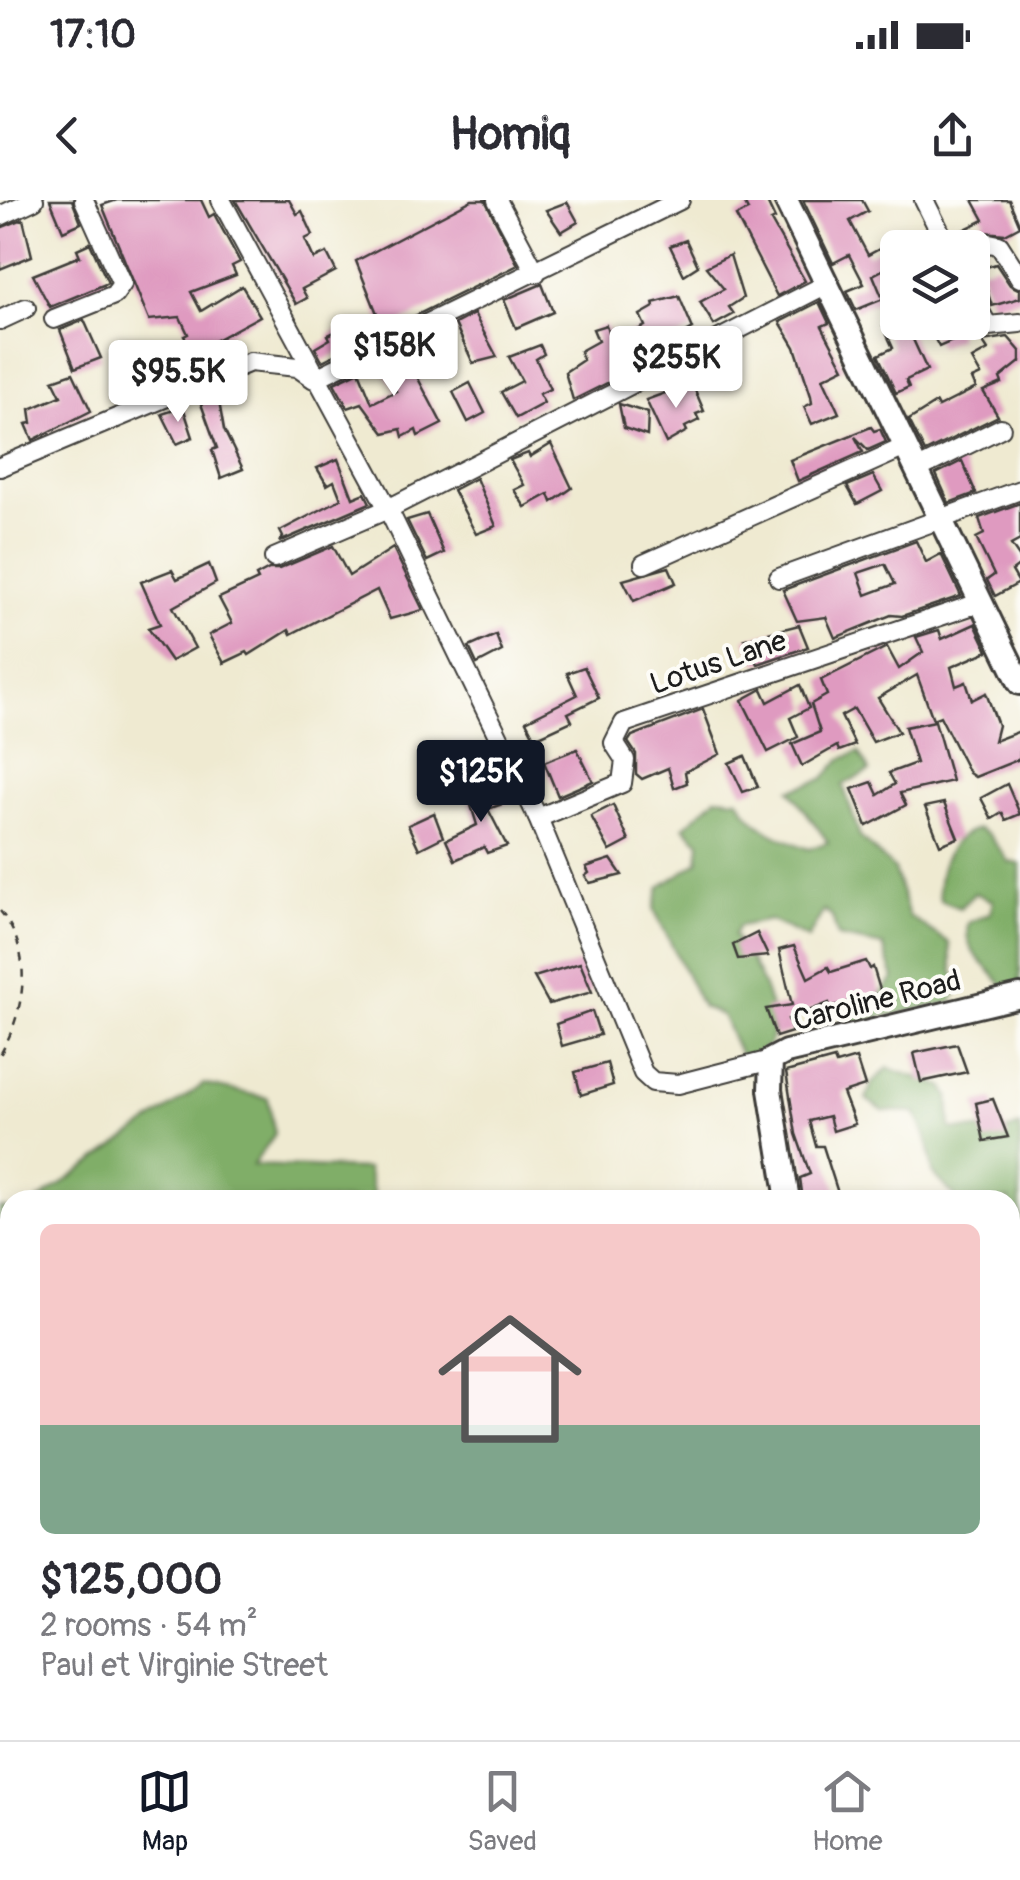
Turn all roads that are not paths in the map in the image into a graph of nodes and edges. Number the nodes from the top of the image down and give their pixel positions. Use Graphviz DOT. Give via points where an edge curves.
graph roads {
  1 [pos="34,200"];
  2 [pos="84,200"];
  3 [pos="221,200"];
  4 [pos="497,200"];
  5 [pos="680,200"];
  6 [pos="786,200"];
  7 [pos="924,200"];
  8 [pos="0,216"];
  9 [pos="939,230"];
  10 [pos="990,243"];
  11 [pos="536,272"];
  12 [pos="1020,278"];
  13 [pos="828,284"];
  14 [pos="26,308"];
  15 [pos="0,320"];
  16 [pos="54,320"];
  17 [pos="1020,323"];
  18 [pos="990,326"];
  19 [pos="314,378"];
  20 [pos="1001,428"];
  21 [pos="905,447"];
  22 [pos="0,467"];
  23 [pos="916,470"];
  24 [pos="1020,490"];
  25 [pos="388,509"];
  26 [pos="940,520"];
  27 [pos="274,558"];
  28 [pos="644,564"];
  29 [pos="780,578"];
  30 [pos="979,603"];
  31 [pos="1020,683"];
  32 [pos="538,818"];
  33 [pos="1020,996"];
  34 [pos="771,1060"];
  35 [pos="786,1190"];
  1 -- 8 [label="street"];
  2 -- 16 [label="street" via="122,284 114,295"];
  3 -- 19 [label="street"];
  4 -- 11 [label="street"];
  5 -- 11 [label="street"];
  6 -- 13 [label="main road"];
  7 -- 9 [label="street"];
  10 -- 12 [label="street" via="999,245"];
  11 -- 19 [label="street"];
  13 -- 21 [label="main road"];
  13 -- 25 [label="street"];
  14 -- 15 [label="street"];
  17 -- 18 [label="street"];
  19 -- 22 [label="street" via="297,368 250,362"];
  19 -- 25 [label="street"];
  20 -- 23 [label="street"];
  21 -- 23 [label="main road"];
  21 -- 28 [label="street"];
  23 -- 26 [label="main road"];
  24 -- 26 [label="street"];
  25 -- 27 [label="street"];
  25 -- 32 [label="street"];
  26 -- 29 [label="street"];
  26 -- 30 [label="main road"];
  30 -- 31 [label="main road"];
  30 -- 32 [label="street, Lotus Lane" via="624,723 614,743 624,760 622,783"];
  32 -- 34 [label="street" via="643,1072 653,1082 678,1084"];
  33 -- 34 [label="main road, Caroline Road"];
  34 -- 35 [label="main road, Caroline Road"];
}
